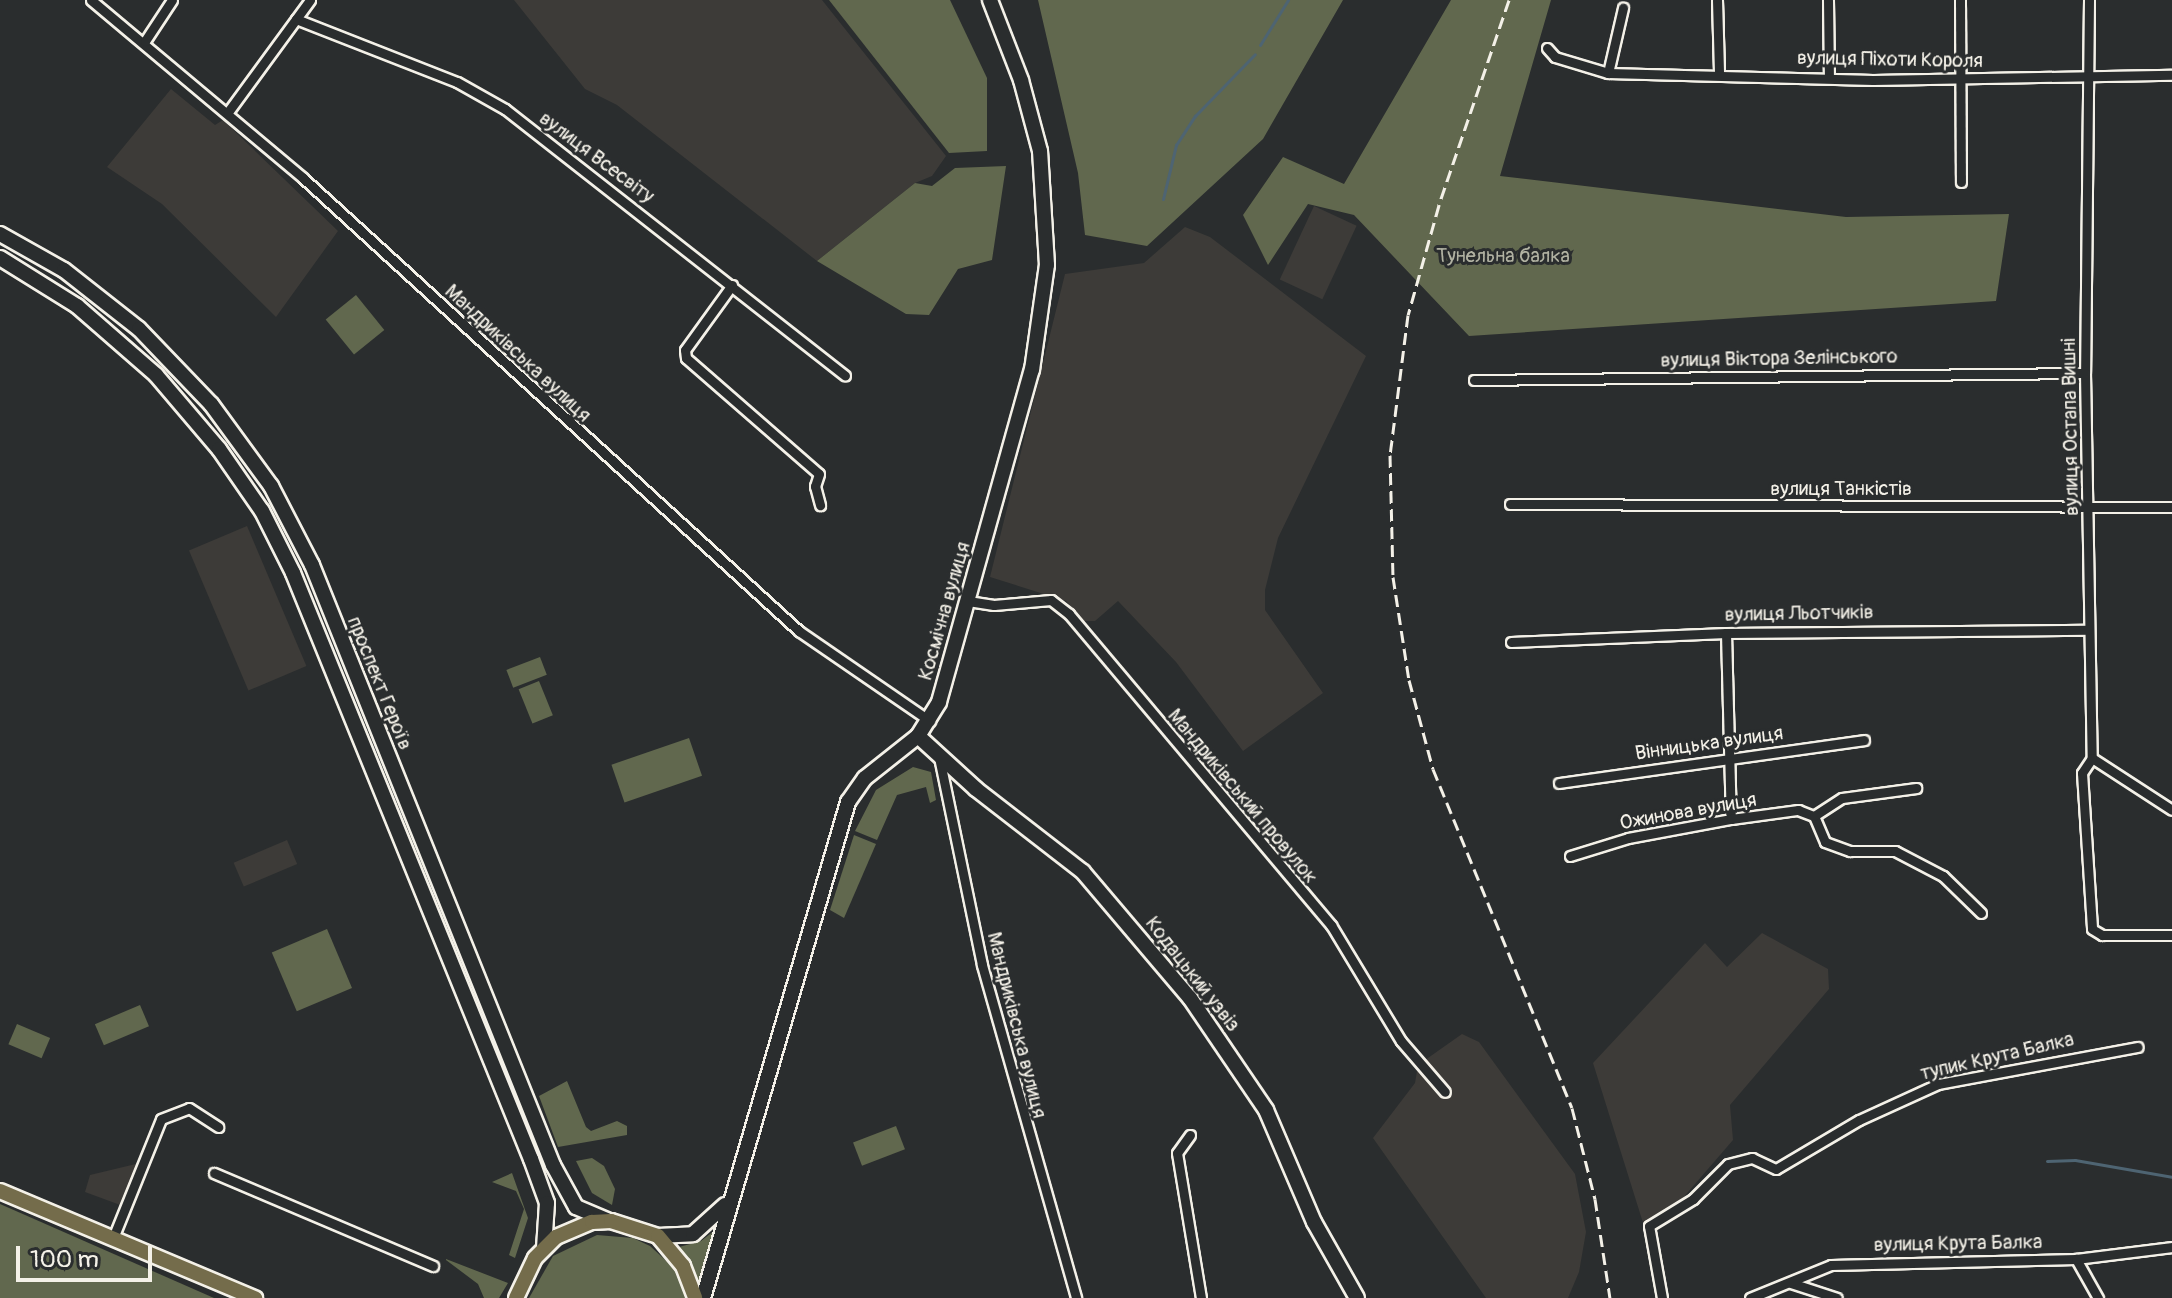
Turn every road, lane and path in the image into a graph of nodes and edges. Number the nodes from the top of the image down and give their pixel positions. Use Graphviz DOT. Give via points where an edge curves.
graph roads {
  1 [pos="91,0"];
  2 [pos="172,0"];
  3 [pos="310,0"];
  4 [pos="990,0"];
  5 [pos="1717,0"];
  6 [pos="1828,0"];
  7 [pos="1960,0"];
  8 [pos="2089,0"];
  9 [pos="1623,8"];
  10 [pos="296,19"];
  11 [pos="145,41"];
  12 [pos="1547,48"];
  13 [pos="1719,72"];
  14 [pos="1608,73"];
  15 [pos="2172,75"];
  16 [pos="2089,77"];
  17 [pos="1829,78"];
  18 [pos="1960,78"];
  19 [pos="228,112"];
  20 [pos="1961,182"];
  21 [pos="0,234"];
  22 [pos="0,258"];
  23 [pos="732,285"];
  24 [pos="2085,373"];
  25 [pos="845,376"];
  26 [pos="1474,380"];
  27 [pos="1510,504"];
  28 [pos="820,505"];
  29 [pos="2089,507"];
  30 [pos="2172,507"];
  31 [pos="968,601"];
  32 [pos="2088,630"];
  33 [pos="1726,633"];
  34 [pos="1511,642"];
  35 [pos="930,721"];
  36 [pos="918,736"];
  37 [pos="1864,740"];
  38 [pos="939,757"];
  39 [pos="2092,758"];
  40 [pos="1729,759"];
  41 [pos="1559,783"];
  42 [pos="1916,788"];
  43 [pos="2172,810"];
  44 [pos="1814,816"];
  45 [pos="1731,819"];
  46 [pos="1570,856"];
  47 [pos="436,873"];
  48 [pos="418,880"];
  49 [pos="1981,913"];
  50 [pos="2172,935"];
  51 [pos="2138,1047"];
  52 [pos="1445,1092"];
  53 [pos="218,1127"];
  54 [pos="1190,1135"];
  55 [pos="214,1173"];
  56 [pos="0,1191"];
  57 [pos="732,1195"];
  58 [pos="611,1221"];
  59 [pos="658,1236"];
  60 [pos="113,1238"];
  61 [pos="2172,1247"];
  62 [pos="544,1248"];
  63 [pos="2076,1259"];
  64 [pos="433,1266"];
  65 [pos="1791,1283"];
  66 [pos="520,1294"];
  67 [pos="255,1298"];
  68 [pos="695,1298"];
  69 [pos="703,1298"];
  70 [pos="1076,1298"];
  71 [pos="1201,1298"];
  72 [pos="1357,1298"];
  73 [pos="1662,1298"];
  74 [pos="1750,1298"];
  75 [pos="1837,1298"];
  76 [pos="2098,1298"];
  1 -- 11 [label="street, Мандриківська вулиця"];
  2 -- 11 [label="street"];
  3 -- 10 [label="street"];
  4 -- 31 [label="main road, Космічна вулиця" via="1038,143 1047,265 1029,385"];
  5 -- 13 [label="street"];
  6 -- 17 [label="street"];
  7 -- 18 [label="street"];
  8 -- 16 [label="street, вулиця Остапа Вишні"];
  9 -- 14 [label="street"];
  10 -- 19 [label="street"];
  10 -- 23 [label="street, вулиця Всесвіту" via="457,82 505,109"];
  11 -- 19 [label="street, Мандриківська вулиця"];
  12 -- 14 [label="street, вулиця Піхоти Короля" via="1555,57"];
  13 -- 14 [label="street, вулиця Піхоти Короля"];
  13 -- 17 [label="street, вулиця Піхоти Короля"];
  15 -- 16 [label="street, вулиця Піхоти Короля"];
  16 -- 18 [label="street, вулиця Піхоти Короля"];
  16 -- 24 [label="street, вулиця Остапа Вишні"];
  17 -- 18 [label="street, вулиця Піхоти Короля"];
  18 -- 20 [label="street"];
  19 -- 35 [label="street, Мандриківська вулиця" via="799,631"];
  21 -- 47 [label="main road, проспект Героїв" via="64,270 131,321 211,404 254,461 312,565"];
  22 -- 48 [label="main road, проспект Героїв" via="77,306 156,375 253,497 293,573"];
  23 -- 25 [label="street, вулиця Всесвіту"];
  23 -- 28 [label="street" via="685,350 686,358 819,474 815,486"];
  24 -- 26 [label="street, вулиця Віктора Зелінського"];
  24 -- 29 [label="street, вулиця Остапа Вишні"];
  27 -- 29 [label="street, вулиця Танкістів"];
  29 -- 30 [label="street, вулиця Танкістів"];
  29 -- 32 [label="street, вулиця Остапа Вишні"];
  31 -- 35 [label="main road, Космічна вулиця"];
  31 -- 52 [label="street, Мандриківський провулок" via="994,605 1051,600 1069,614 1331,925 1401,1041"];
  32 -- 33 [label="street, вулиця Льотчиків"];
  32 -- 39 [label="street, вулиця Остапа Вишні"];
  33 -- 34 [label="street, вулиця Льотчиків"];
  33 -- 40 [label="street"];
  35 -- 36 [label="main road, Космічна вулиця"];
  36 -- 38 [label="main road, Кодацький узвіз"];
  36 -- 57 [label="main road, Космічна вулиця" via="865,778 848,802"];
  37 -- 40 [label="street, Вінницька вулиця"];
  38 -- 70 [label="street, Мандриківська вулиця" via="982,965"];
  38 -- 72 [label="main road, Кодацький узвіз" via="1083,872 1190,998 1266,1110 1314,1222"];
  39 -- 43 [label="street"];
  39 -- 50 [label="street, вулиця Остапа Вишні" via="2082,773 2092,929 2102,935"];
  40 -- 41 [label="street, Вінницька вулиця"];
  40 -- 45 [label="street"];
  42 -- 44 [label="street" via="1842,798"];
  44 -- 45 [label="street, Ожинова вулиця" via="1798,810"];
  44 -- 49 [label="street" via="1825,842 1850,851 1895,851 1943,876"];
  45 -- 46 [label="street, Ожинова вулиця" via="1628,838"];
  47 -- 48 [label="main road"];
  47 -- 58 [label="main road, проспект Героїв" via="564,1190 576,1207"];
  48 -- 62 [label="main road, проспект Героїв" via="547,1203"];
  51 -- 73 [label="street, тупик Крута Балка" via="1938,1084 1859,1120 1776,1169 1752,1158 1728,1164 1693,1199 1649,1226"];
  53 -- 60 [label="street" via="189,1108 161,1119"];
  54 -- 71 [label="street" via="1177,1153"];
  55 -- 64 [label="street"];
  56 -- 60 [label="main road"];
  57 -- 59 [label="main road, Космічна вулиця" via="717,1216 693,1234"];
  57 -- 69 [label="main road, Космічна вулиця"];
  58 -- 59 [label="main road"];
  58 -- 62 [label="main road" via="573,1228"];
  59 -- 68 [label="main road" via="683,1266"];
  60 -- 67 [label="main road"];
  61 -- 63 [label="street, вулиця Крута Балка"];
  62 -- 66 [label="main road"];
  63 -- 65 [label="street, вулиця Крута Балка" via="1859,1262 1831,1265"];
  63 -- 76 [label="street"];
  65 -- 74 [label="street, вулиця Крута Балка"];
  65 -- 75 [label="street"];
}
